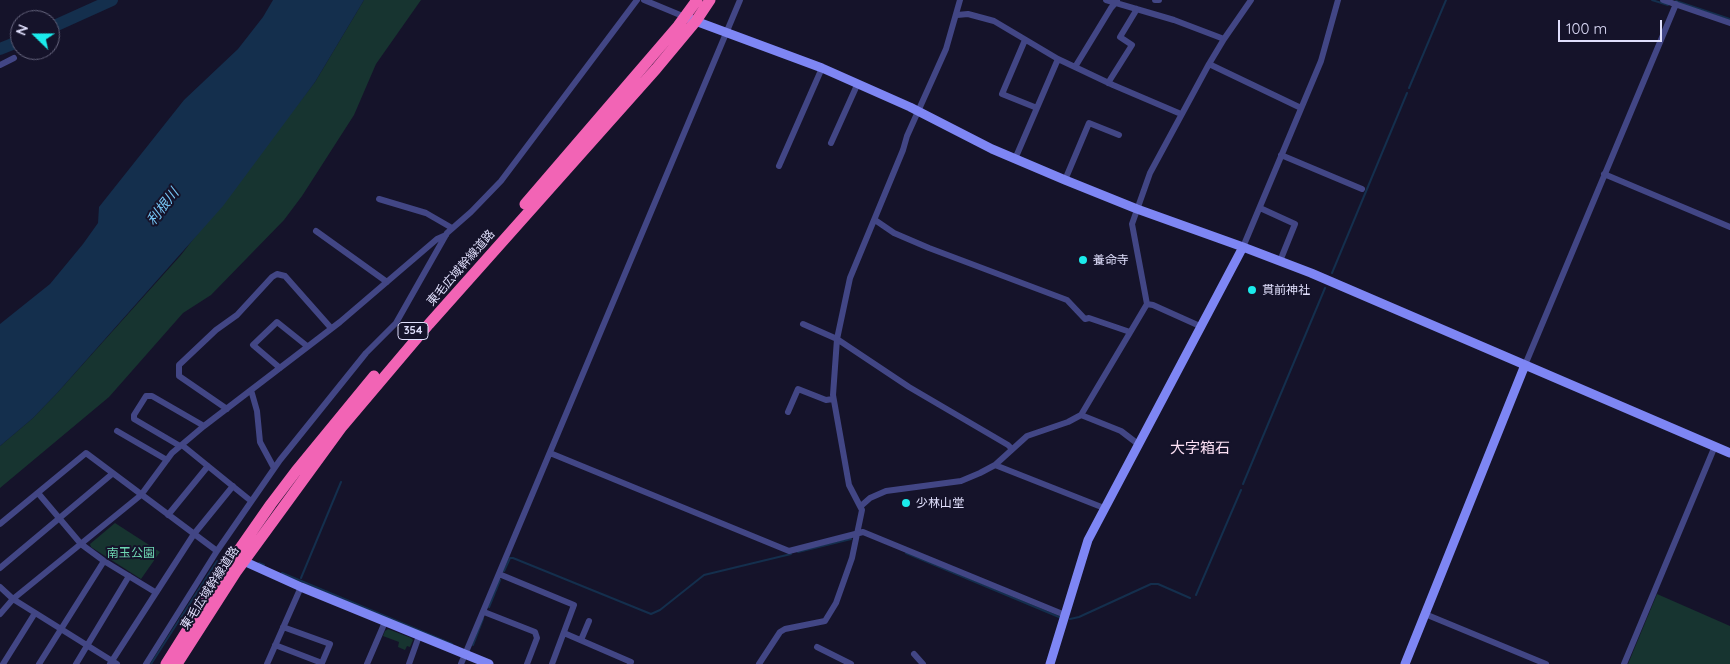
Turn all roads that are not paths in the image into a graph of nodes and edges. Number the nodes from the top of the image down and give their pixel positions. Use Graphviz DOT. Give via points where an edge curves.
graph roads {
  1 [pos="637,0"];
  2 [pos="644,0"];
  3 [pos="697,0"];
  4 [pos="710,0"];
  5 [pos="740,0"];
  6 [pos="960,0"];
  7 [pos="1106,0"];
  8 [pos="1251,0"];
  9 [pos="1338,0"];
  10 [pos="1116,1"];
  11 [pos="1667,1"];
  12 [pos="1676,4"];
  13 [pos="1137,9"];
  14 [pos="957,15"];
  15 [pos="685,17"];
  16 [pos="696,21"];
  17 [pos="1730,23"];
  18 [pos="726,32"];
  19 [pos="1224,38"];
  20 [pos="1025,40"];
  21 [pos="1058,59"];
  22 [pos="1209,64"];
  23 [pos="1075,67"];
  24 [pos="822,68"];
  25 [pos="858,83"];
  26 [pos="1108,83"];
  27 [pos="1036,108"];
  28 [pos="1301,108"];
  29 [pos="918,112"];
  30 [pos="1181,114"];
  31 [pos="1119,135"];
  32 [pos="832,143"];
  33 [pos="1281,155"];
  34 [pos="1015,159"];
  35 [pos="779,166"];
  36 [pos="1604,174"];
  37 [pos="1064,180"];
  38 [pos="1362,189"];
  39 [pos="379,199"];
  40 [pos="1260,208"];
  41 [pos="1136,209"];
  42 [pos="875,220"];
  43 [pos="1730,227"];
  44 [pos="452,228"];
  45 [pos="316,231"];
  46 [pos="446,235"];
  47 [pos="1243,247"];
  48 [pos="1280,261"];
  49 [pos="387,282"];
  50 [pos="1147,304"];
  51 [pos="803,324"];
  52 [pos="1202,327"];
  53 [pos="331,328"];
  54 [pos="1130,332"];
  55 [pos="837,339"];
  56 [pos="308,346"];
  57 [pos="1525,366"];
  58 [pos="280,368"];
  59 [pos="251,390"];
  60 [pos="833,399"];
  61 [pos="228,409"];
  62 [pos="788,412"];
  63 [pos="1081,415"];
  64 [pos="204,426"];
  65 [pos="117,431"];
  66 [pos="1138,444"];
  67 [pos="181,445"];
  68 [pos="1715,446"];
  69 [pos="1012,449"];
  70 [pos="550,453"];
  71 [pos="1730,453"];
  72 [pos="168,460"];
  73 [pos="996,465"];
  74 [pos="208,466"];
  75 [pos="274,468"];
  76 [pos="112,474"];
  77 [pos="233,486"];
  78 [pos="38,493"];
  79 [pos="141,495"];
  80 [pos="252,501"];
  81 [pos="861,506"];
  82 [pos="1104,508"];
  83 [pos="168,515"];
  84 [pos="59,518"];
  85 [pos="0,524"];
  86 [pos="194,534"];
  87 [pos="858,534"];
  88 [pos="81,544"];
  89 [pos="217,551"];
  90 [pos="239,559"];
  91 [pos="104,561"];
  92 [pos="0,568"];
  93 [pos="499,574"];
  94 [pos="129,576"];
  95 [pos="0,587"];
  96 [pos="301,588"];
  97 [pos="155,592"];
  98 [pos="13,599"];
  99 [pos="484,612"];
  100 [pos="35,613"];
  101 [pos="0,614"];
  102 [pos="1426,614"];
  103 [pos="1065,615"];
  104 [pos="589,621"];
  105 [pos="385,622"];
  106 [pos="283,627"];
  107 [pos="61,629"];
  108 [pos="564,633"];
  109 [pos="419,636"];
  110 [pos="581,640"];
  111 [pos="275,645"];
  112 [pos="86,646"];
  113 [pos="816,647"];
  114 [pos="466,654"];
  115 [pos="914,654"];
  116 [pos="113,663"];
  117 [pos="3,664"];
  118 [pos="38,664"];
  119 [pos="76,664"];
  120 [pos="146,664"];
  121 [pos="166,664"];
  122 [pos="177,664"];
  123 [pos="267,664"];
  124 [pos="368,664"];
  125 [pos="409,664"];
  126 [pos="461,664"];
  127 [pos="489,664"];
  128 [pos="527,664"];
  129 [pos="552,664"];
  130 [pos="630,664"];
  131 [pos="759,664"];
  132 [pos="850,664"];
  133 [pos="923,664"];
  134 [pos="1050,664"];
  135 [pos="1405,664"];
  136 [pos="1546,664"];
  137 [pos="1624,664"];
  1 -- 44 [label="street" via="501,181"];
  2 -- 15 [label="street"];
  3 -- 15 [label="highway, 東毛広域幹線道路 / 354"];
  4 -- 16 [label="highway, 東毛広域幹線道路 / 354"];
  5 -- 18 [label="street"];
  6 -- 14 [label="street"];
  7 -- 10 [label="street"];
  8 -- 19 [label="street"];
  9 -- 28 [label="street" via="1321,61"];
  10 -- 13 [label="street"];
  10 -- 23 [label="street"];
  11 -- 12 [label="street"];
  12 -- 17 [label="street"];
  12 -- 36 [label="street"];
  13 -- 19 [label="street"];
  13 -- 26 [label="street" via="1120,37 1132,46"];
  14 -- 20 [label="street" via="994,20"];
  14 -- 29 [label="street"];
  15 -- 16 [label="street"];
  15 -- 90 [label="highway, 東毛広域幹線道路 / 354" via="346,410 296,471"];
  16 -- 18 [label="street"];
  16 -- 90 [label="highway, 東毛広域幹線道路 / 354" via="380,381"];
  18 -- 24 [label="street"];
  18 -- 70 [label="street"];
  19 -- 22 [label="street"];
  20 -- 21 [label="street"];
  20 -- 27 [label="street" via="1002,94"];
  21 -- 23 [label="street"];
  21 -- 27 [label="street"];
  22 -- 28 [label="street"];
  22 -- 30 [label="street"];
  23 -- 26 [label="street"];
  24 -- 25 [label="street"];
  24 -- 35 [label="street"];
  25 -- 29 [label="street"];
  25 -- 32 [label="street"];
  26 -- 30 [label="street"];
  27 -- 34 [label="street"];
  28 -- 33 [label="street"];
  29 -- 34 [label="street"];
  29 -- 42 [label="street"];
  30 -- 41 [label="street" via="1150,173"];
  31 -- 37 [label="street" via="1090,123"];
  33 -- 38 [label="street"];
  33 -- 40 [label="street"];
  34 -- 37 [label="street"];
  36 -- 43 [label="street"];
  36 -- 57 [label="street"];
  37 -- 41 [label="street"];
  39 -- 44 [label="street" via="426,213"];
  40 -- 47 [label="street"];
  40 -- 48 [label="street" via="1295,224"];
  41 -- 47 [label="street"];
  41 -- 50 [label="street" via="1132,224"];
  42 -- 54 [label="street" via="929,248 1067,300 1084,318"];
  42 -- 55 [label="street" via="850,278"];
  44 -- 46 [label="street"];
  45 -- 49 [label="street"];
  46 -- 49 [label="street"];
  46 -- 75 [label="street" via="396,323 366,353"];
  47 -- 48 [label="street"];
  47 -- 52 [label="street"];
  48 -- 57 [label="street"];
  49 -- 53 [label="street"];
  50 -- 52 [label="street"];
  50 -- 54 [label="street"];
  51 -- 55 [label="street"];
  52 -- 66 [label="street"];
  53 -- 56 [label="street"];
  53 -- 61 [label="street" via="285,276 277,274 272,277 237,315 216,330 180,365 179,376"];
  54 -- 63 [label="street"];
  55 -- 60 [label="street"];
  55 -- 69 [label="street"];
  56 -- 58 [label="street"];
  56 -- 58 [label="street" via="277,322 253,345"];
  57 -- 68 [label="street"];
  57 -- 102 [label="street"];
  58 -- 59 [label="street"];
  59 -- 61 [label="street"];
  59 -- 75 [label="street" via="260,442"];
  60 -- 62 [label="street" via="826,400 798,389"];
  60 -- 81 [label="street" via="849,485"];
  61 -- 64 [label="street"];
  63 -- 66 [label="street" via="1121,431"];
  63 -- 69 [label="street" via="1027,436"];
  64 -- 67 [label="street"];
  64 -- 67 [label="street" via="152,396 146,396 134,419"];
  65 -- 72 [label="street"];
  66 -- 82 [label="street"];
  67 -- 72 [label="street"];
  67 -- 74 [label="street"];
  68 -- 71 [label="street"];
  68 -- 137 [label="street"];
  69 -- 73 [label="street"];
  70 -- 87 [label="street" via="789,551"];
  70 -- 93 [label="street"];
  72 -- 79 [label="street"];
  73 -- 81 [label="street" via="961,481 886,491"];
  73 -- 82 [label="street"];
  74 -- 77 [label="street"];
  74 -- 83 [label="street"];
  75 -- 80 [label="street"];
  76 -- 78 [label="street" via="86,453"];
  76 -- 79 [label="street"];
  76 -- 84 [label="street"];
  77 -- 80 [label="street"];
  77 -- 86 [label="street"];
  78 -- 84 [label="street"];
  78 -- 85 [label="street"];
  79 -- 83 [label="street"];
  79 -- 88 [label="street"];
  80 -- 89 [label="street"];
  81 -- 87 [label="street"];
  82 -- 103 [label="street" via="1084,549"];
  83 -- 86 [label="street"];
  84 -- 88 [label="street"];
  84 -- 92 [label="street"];
  86 -- 89 [label="street"];
  86 -- 97 [label="street"];
  87 -- 103 [label="street" via="863,532"];
  87 -- 131 [label="street" via="836,603 825,621 780,632"];
  88 -- 91 [label="street"];
  88 -- 98 [label="street"];
  89 -- 120 [label="street"];
  90 -- 96 [label="street"];
  90 -- 121 [label="highway, 東毛広域幹線道路 / 354"];
  90 -- 122 [label="highway, 東毛広域幹線道路 / 354"];
  91 -- 94 [label="street"];
  91 -- 107 [label="street"];
  93 -- 99 [label="street"];
  93 -- 108 [label="street" via="574,606"];
  94 -- 97 [label="street"];
  94 -- 112 [label="street"];
  95 -- 98 [label="street"];
  96 -- 105 [label="street"];
  96 -- 106 [label="street"];
  97 -- 116 [label="street"];
  98 -- 100 [label="street"];
  98 -- 101 [label="street"];
  99 -- 114 [label="street"];
  99 -- 128 [label="street" via="535,632 537,638"];
  100 -- 107 [label="street"];
  100 -- 117 [label="street"];
  102 -- 135 [label="street"];
  102 -- 136 [label="street"];
  103 -- 134 [label="street"];
  104 -- 110 [label="street"];
  105 -- 109 [label="street"];
  105 -- 124 [label="street"];
  106 -- 111 [label="street"];
  106 -- 111 [label="street" via="330,644 322,663"];
  107 -- 112 [label="street"];
  107 -- 118 [label="street"];
  108 -- 110 [label="street"];
  108 -- 129 [label="street"];
  109 -- 114 [label="street"];
  109 -- 125 [label="street"];
  110 -- 130 [label="street"];
  111 -- 123 [label="street"];
  112 -- 116 [label="street"];
  112 -- 119 [label="street"];
  113 -- 132 [label="street"];
  114 -- 126 [label="street"];
  114 -- 127 [label="street"];
  115 -- 133 [label="street"];
}
